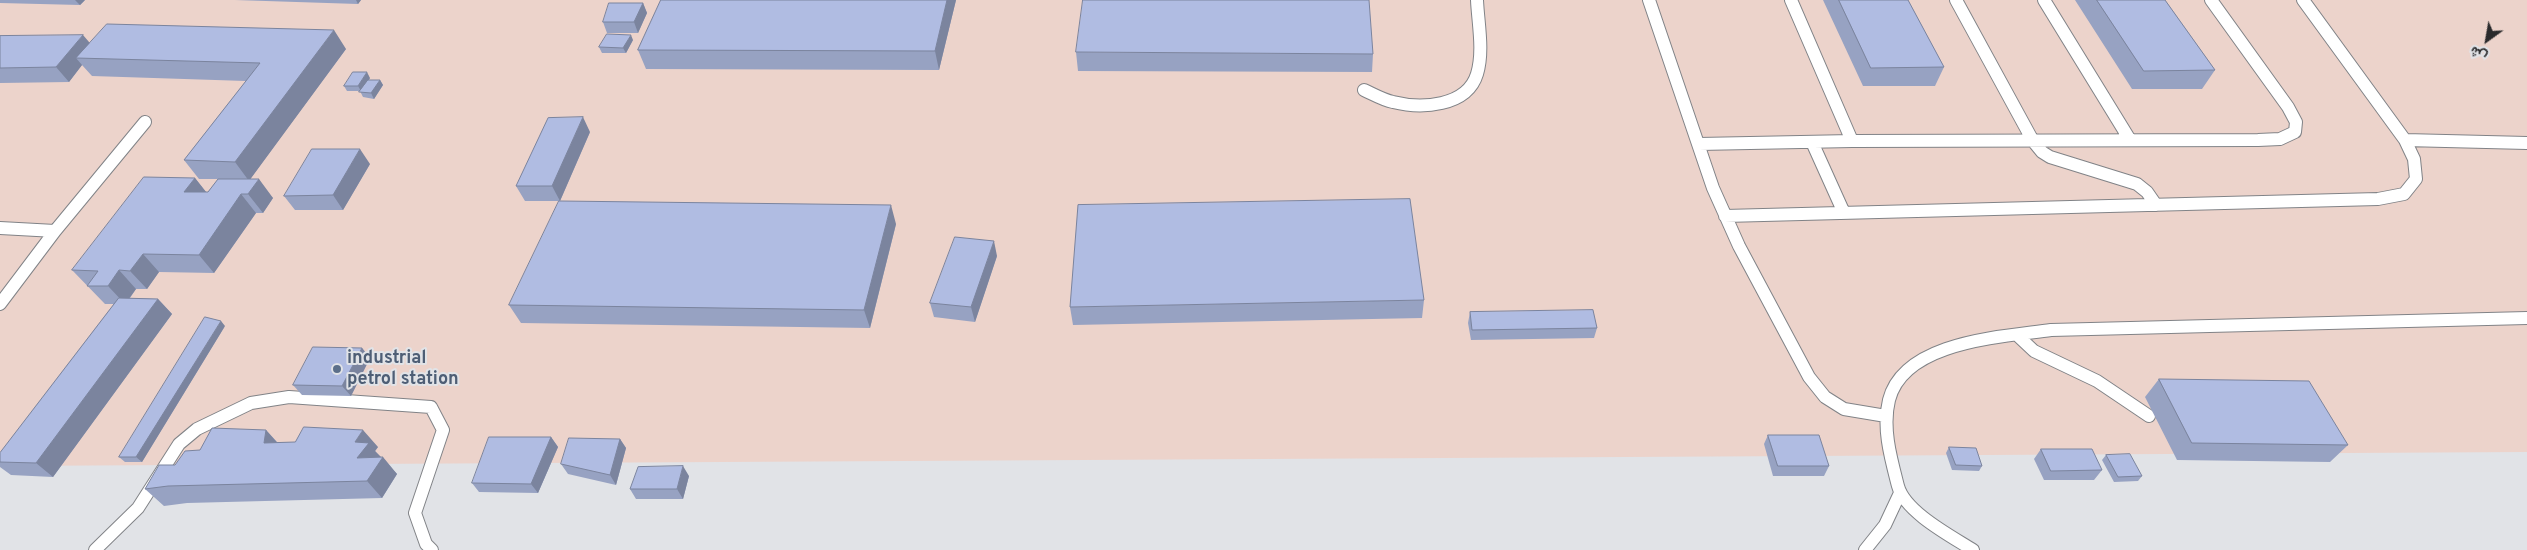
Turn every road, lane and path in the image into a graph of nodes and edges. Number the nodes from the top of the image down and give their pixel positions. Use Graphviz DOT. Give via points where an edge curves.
graph roads {
  1 [pos="1477,0"];
  2 [pos="1649,0"];
  3 [pos="1791,0"];
  4 [pos="1956,0"];
  5 [pos="2044,0"];
  6 [pos="2211,0"];
  7 [pos="2303,0"];
  8 [pos="1364,90"];
  9 [pos="145,122"];
  10 [pos="2130,140"];
  11 [pos="2405,140"];
  12 [pos="1852,141"];
  13 [pos="2033,141"];
  14 [pos="1812,142"];
  15 [pos="2527,142"];
  16 [pos="1699,144"];
  17 [pos="2156,205"];
  18 [pos="1844,213"];
  19 [pos="1725,216"];
  20 [pos="0,228"];
  21 [pos="55,231"];
  22 [pos="0,304"];
  23 [pos="2527,318"];
  24 [pos="2016,335"];
  25 [pos="1886,416"];
  26 [pos="2149,416"];
  27 [pos="1900,494"];
  28 [pos="94,550"];
  29 [pos="432,550"];
  30 [pos="1865,550"];
  31 [pos="1973,550"];
  1 -- 8 [label="lane" via="1477,74 1471,86 1460,95 1445,102 1408,105"];
  2 -- 16 [label="lane"];
  3 -- 12 [label="lane"];
  4 -- 13 [label="lane"];
  5 -- 10 [label="lane"];
  6 -- 10 [label="lane" via="2288,107 2296,122 2295,132 2280,139"];
  7 -- 11 [label="lane"];
  9 -- 21 [label="lane"];
  10 -- 13 [label="lane"];
  11 -- 15 [label="lane"];
  11 -- 17 [label="lane" via="2414,159 2416,179 2404,194 2378,199"];
  12 -- 13 [label="lane"];
  12 -- 14 [label="lane"];
  13 -- 17 [label="lane" via="2050,157 2137,184"];
  14 -- 16 [label="lane"];
  14 -- 18 [label="lane"];
  16 -- 19 [label="lane"];
  17 -- 18 [label="lane"];
  18 -- 19 [label="lane"];
  19 -- 25 [label="lane" via="1816,387 1844,409"];
  20 -- 21 [label="lane"];
  21 -- 22 [label="lane"];
  23 -- 24 [label="lane" via="2051,330"];
  24 -- 25 [label="lane" via="1945,350 1916,362 1899,377"];
  24 -- 26 [label="lane" via="2037,353 2098,381"];
  25 -- 27 [label="lane" via="1890,454"];
  27 -- 30 [label="lane" via="1885,525"];
  27 -- 31 [label="lane" via="1936,525"];
  28 -- 29 [label="lane" via="138,508 179,444 197,429 252,403 289,397 431,407 443,430 415,513 426,544"];
}
